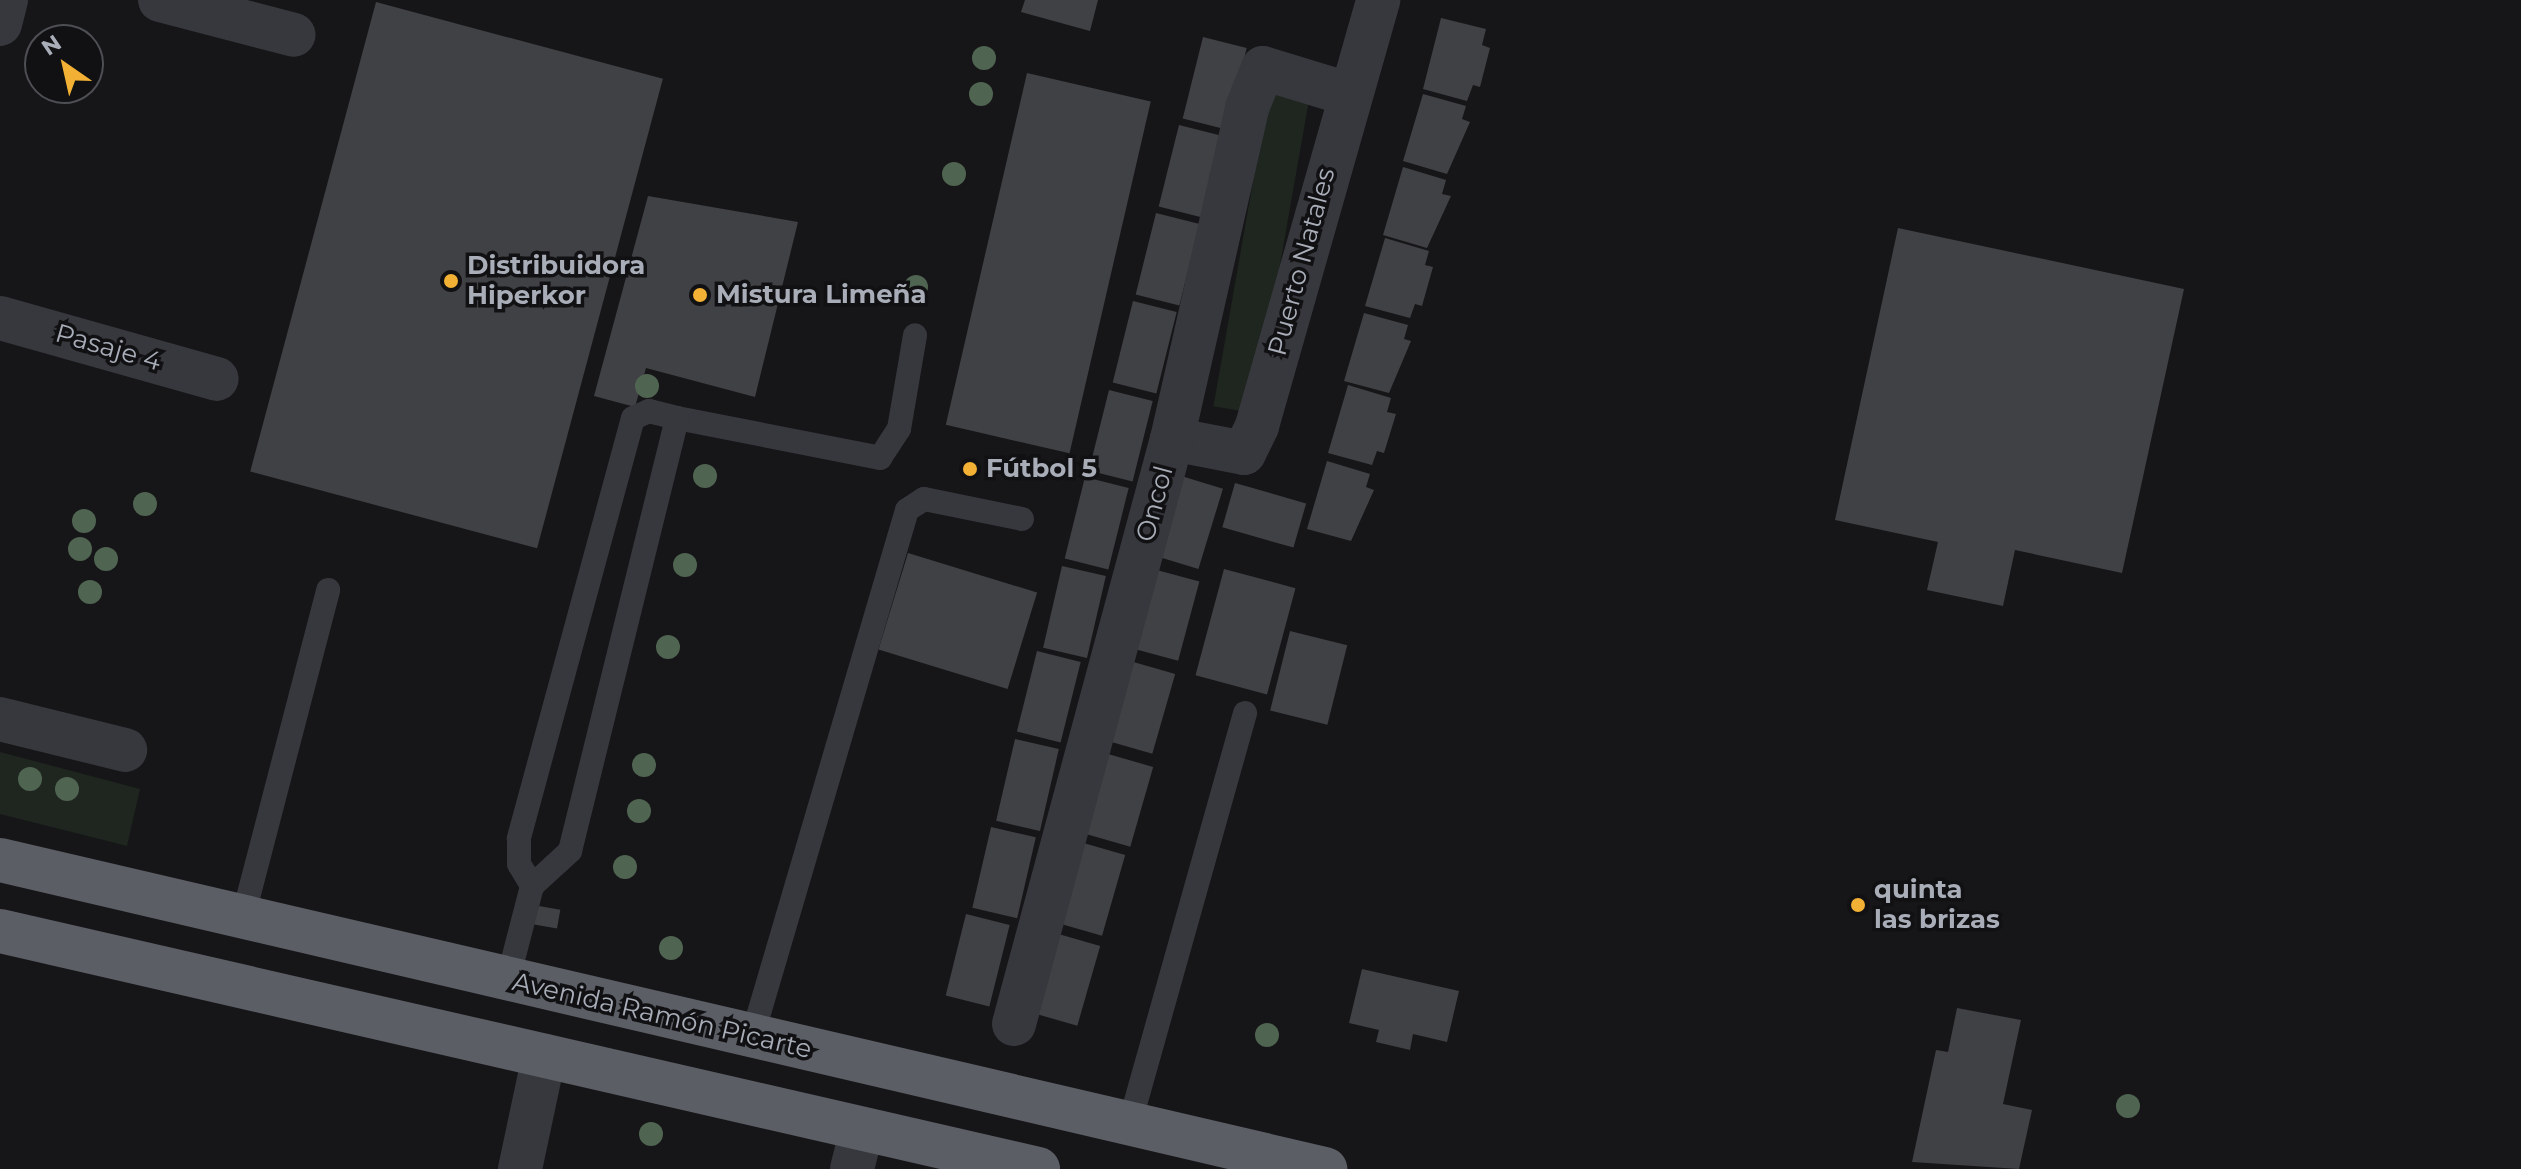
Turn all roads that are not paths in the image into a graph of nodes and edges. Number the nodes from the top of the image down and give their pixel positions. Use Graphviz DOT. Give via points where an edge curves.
graph roads {
  1 [pos="6,0"];
  2 [pos="160,0"];
  3 [pos="1378,0"];
  4 [pos="0,24"];
  5 [pos="294,35"];
  6 [pos="1348,94"];
  7 [pos="0,318"];
  8 [pos="915,335"];
  9 [pos="217,379"];
  10 [pos="677,418"];
  11 [pos="1172,439"];
  12 [pos="1022,519"];
  13 [pos="328,590"];
  14 [pos="1245,713"];
  15 [pos="0,719"];
  16 [pos="125,750"];
  17 [pos="0,860"];
  18 [pos="532,886"];
  19 [pos="243,917"];
  20 [pos="0,931"];
  21 [pos="508,979"];
  22 [pos="1014,1024"];
  23 [pos="752,1037"];
  24 [pos="544,1056"];
  25 [pos="1150,1142"];
  26 [pos="857,1149"];
  27 [pos="520,1169"];
  28 [pos="1038,1169"];
  29 [pos="1325,1169"];
  1 -- 4 [label="street"];
  2 -- 5 [label="street"];
  3 -- 6 [label="street, Puerto Natales"];
  6 -- 11 [label="street, Puerto Natales" via="1244,453"];
  6 -- 11 [label="street, Oncol" via="1263,68"];
  7 -- 9 [label="street, Pasaje 4"];
  8 -- 10 [label="lane" via="899,429 880,458"];
  10 -- 18 [label="lane" via="570,851"];
  10 -- 18 [label="lane" via="649,411 633,418 519,839 519,864"];
  11 -- 22 [label="street, Oncol"];
  12 -- 23 [label="lane" via="924,499 907,510"];
  13 -- 19 [label="lane"];
  14 -- 25 [label="lane"];
  15 -- 16 [label="street"];
  17 -- 19 [label="highway, Avenida Ramón Picarte"];
  18 -- 21 [label="lane"];
  19 -- 21 [label="highway, Avenida Ramón Picarte"];
  20 -- 24 [label="highway"];
  21 -- 23 [label="highway, Avenida Ramón Picarte"];
  23 -- 25 [label="highway, Avenida Ramón Picarte"];
  24 -- 26 [label="highway"];
  24 -- 27 [label="street"];
  25 -- 29 [label="highway, Avenida Ramón Picarte"];
  26 -- 28 [label="highway"];
}
